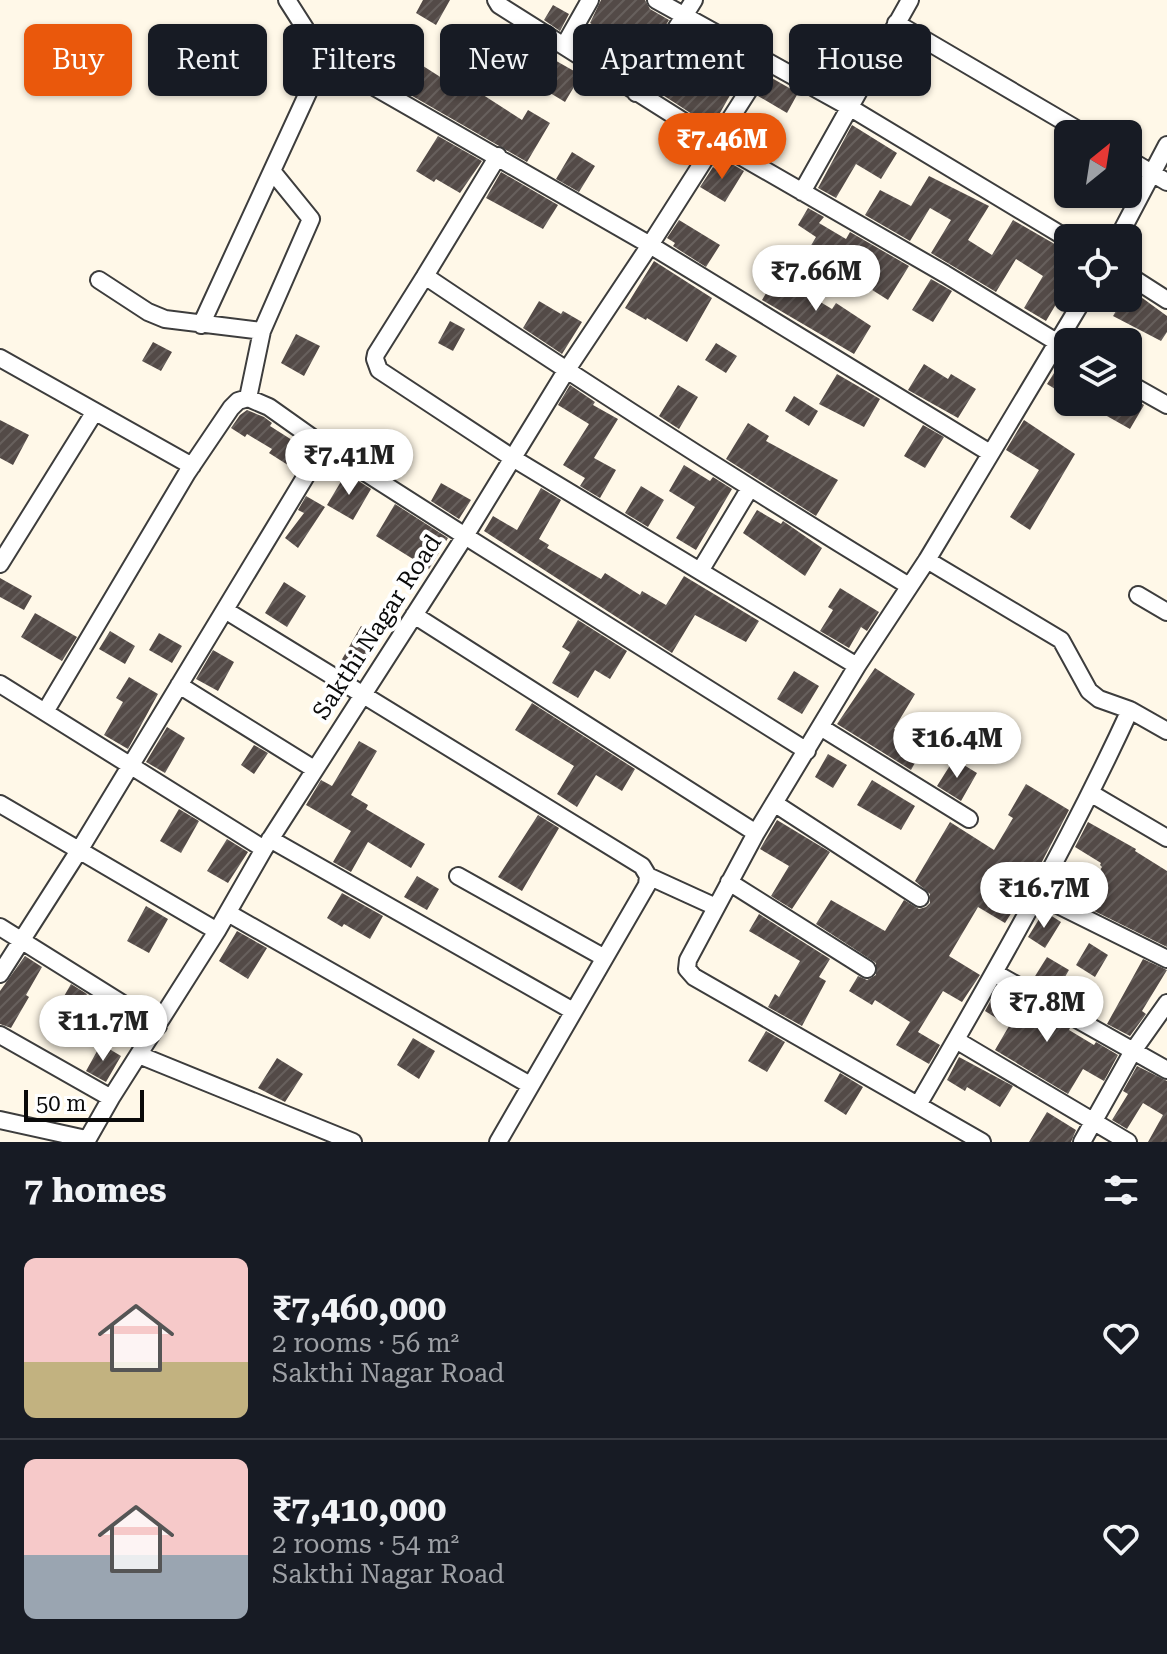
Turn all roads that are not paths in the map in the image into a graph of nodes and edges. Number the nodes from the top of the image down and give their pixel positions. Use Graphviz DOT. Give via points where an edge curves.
graph roads {
  1 [pos="287,0"];
  2 [pos="496,0"];
  3 [pos="590,0"];
  4 [pos="656,0"];
  5 [pos="694,0"];
  6 [pos="910,0"];
  7 [pos="685,17"];
  8 [pos="896,23"];
  9 [pos="302,24"];
  10 [pos="680,24"];
  11 [pos="697,24"];
  12 [pos="564,46"];
  13 [pos="573,52"];
  14 [pos="773,67"];
  15 [pos="307,96"];
  16 [pos="391,96"];
  17 [pos="641,96"];
  18 [pos="745,96"];
  19 [pos="849,107"];
  20 [pos="1061,120"];
  21 [pos="716,142"];
  22 [pos="1167,145"];
  23 [pos="498,156"];
  24 [pos="1142,168"];
  25 [pos="272,171"];
  26 [pos="1151,173"];
  27 [pos="1167,182"];
  28 [pos="802,192"];
  29 [pos="1125,224"];
  30 [pos="1054,231"];
  31 [pos="650,245"];
  32 [pos="425,276"];
  33 [pos="99,280"];
  34 [pos="1142,284"];
  35 [pos="1167,300"];
  36 [pos="201,325"];
  37 [pos="262,331"];
  38 [pos="1054,341"];
  39 [pos="0,358"];
  40 [pos="1054,358"];
  41 [pos="566,371"];
  42 [pos="1142,391"];
  43 [pos="248,398"];
  44 [pos="1167,405"];
  45 [pos="94,413"];
  46 [pos="324,446"];
  47 [pos="990,453"];
  48 [pos="511,457"];
  49 [pos="192,466"];
  50 [pos="750,488"];
  51 [pos="465,536"];
  52 [pos="927,560"];
  53 [pos="0,564"];
  54 [pos="700,571"];
  55 [pos="909,586"];
  56 [pos="1138,595"];
  57 [pos="225,610"];
  58 [pos="1167,612"];
  59 [pos="414,615"];
  60 [pos="857,666"];
  61 [pos="0,684"];
  62 [pos="179,685"];
  63 [pos="362,694"];
  64 [pos="1130,710"];
  65 [pos="45,712"];
  66 [pos="822,728"];
  67 [pos="1167,731"];
  68 [pos="807,751"];
  69 [pos="128,766"];
  70 [pos="314,769"];
  71 [pos="1092,794"];
  72 [pos="774,803"];
  73 [pos="0,804"];
  74 [pos="969,819"];
  75 [pos="756,833"];
  76 [pos="1167,838"];
  77 [pos="267,844"];
  78 [pos="80,849"];
  79 [pos="458,876"];
  80 [pos="648,876"];
  81 [pos="729,882"];
  82 [pos="1038,895"];
  83 [pos="920,898"];
  84 [pos="716,907"];
  85 [pos="228,913"];
  86 [pos="0,927"];
  87 [pos="217,931"];
  88 [pos="20,939"];
  89 [pos="603,957"];
  90 [pos="1167,959"];
  91 [pos="867,969"];
  92 [pos="995,973"];
  93 [pos="0,974"];
  94 [pos="1167,1003"];
  95 [pos="573,1011"];
  96 [pos="158,1026"];
  97 [pos="0,1035"];
  98 [pos="956,1040"];
  99 [pos="1133,1051"];
  100 [pos="139,1055"];
  101 [pos="1167,1070"];
  102 [pos="530,1085"];
  103 [pos="111,1098"];
  104 [pos="918,1105"];
  105 [pos="0,1120"];
  106 [pos="1094,1123"];
  107 [pos="86,1140"];
  108 [pos="353,1142"];
  109 [pos="498,1142"];
  110 [pos="982,1142"];
  111 [pos="1082,1142"];
  112 [pos="1128,1142"];
  1 -- 9 [label="street"];
  2 -- 12 [label="street"];
  3 -- 12 [label="street"];
  4 -- 7 [label="street"];
  5 -- 7 [label="street"];
  6 -- 8 [label="street"];
  7 -- 10 [label="street"];
  7 -- 11 [label="street"];
  8 -- 19 [label="street"];
  8 -- 20 [label="street"];
  12 -- 13 [label="street"];
  14 -- 19 [label="street"];
  15 -- 25 [label="street"];
  16 -- 23 [label="street"];
  17 -- 21 [label="street"];
  18 -- 21 [label="street, Sakthi Nagar Road"];
  19 -- 28 [label="street"];
  19 -- 30 [label="street"];
  21 -- 28 [label="street"];
  21 -- 31 [label="street, Sakthi Nagar Road"];
  22 -- 26 [label="street"];
  23 -- 31 [label="street"];
  23 -- 32 [label="street"];
  24 -- 26 [label="street"];
  25 -- 36 [label="street"];
  25 -- 37 [label="street" via="311,219"];
  26 -- 27 [label="street"];
  26 -- 29 [label="street"];
  28 -- 38 [label="street"];
  31 -- 41 [label="street, Sakthi Nagar Road"];
  31 -- 47 [label="street"];
  32 -- 41 [label="street"];
  32 -- 48 [label="street" via="376,354 376,364"];
  33 -- 36 [label="street" via="148,312"];
  34 -- 35 [label="street"];
  36 -- 37 [label="street"];
  37 -- 43 [label="street"];
  39 -- 45 [label="street"];
  40 -- 47 [label="street"];
  41 -- 48 [label="street, Sakthi Nagar Road"];
  41 -- 50 [label="street"];
  42 -- 44 [label="street"];
  43 -- 46 [label="street"];
  43 -- 49 [label="street" via="231,408"];
  45 -- 49 [label="street"];
  45 -- 53 [label="street"];
  46 -- 51 [label="street"];
  46 -- 57 [label="street"];
  47 -- 52 [label="street"];
  48 -- 51 [label="street, Sakthi Nagar Road"];
  48 -- 54 [label="street"];
  49 -- 65 [label="street"];
  50 -- 54 [label="street"];
  50 -- 55 [label="street"];
  51 -- 59 [label="street, Sakthi Nagar Road"];
  51 -- 68 [label="street"];
  52 -- 55 [label="street"];
  52 -- 64 [label="street" via="1061,640 1089,691"];
  54 -- 60 [label="street"];
  55 -- 60 [label="street"];
  56 -- 58 [label="street"];
  57 -- 62 [label="street"];
  57 -- 63 [label="street"];
  59 -- 63 [label="street, Sakthi Nagar Road"];
  59 -- 75 [label="street"];
  60 -- 66 [label="street"];
  61 -- 65 [label="street"];
  62 -- 69 [label="street"];
  62 -- 70 [label="street"];
  63 -- 70 [label="street, Sakthi Nagar Road"];
  63 -- 80 [label="street" via="642,866"];
  64 -- 67 [label="street"];
  64 -- 71 [label="street"];
  65 -- 69 [label="street"];
  66 -- 68 [label="street"];
  66 -- 74 [label="street"];
  68 -- 72 [label="street"];
  69 -- 77 [label="street"];
  69 -- 78 [label="street"];
  70 -- 77 [label="street, Sakthi Nagar Road"];
  71 -- 76 [label="street"];
  71 -- 82 [label="street"];
  72 -- 75 [label="street"];
  72 -- 83 [label="street"];
  73 -- 78 [label="street"];
  75 -- 81 [label="street"];
  77 -- 85 [label="street, Sakthi Nagar Road"];
  77 -- 95 [label="street"];
  78 -- 87 [label="street"];
  78 -- 88 [label="street"];
  79 -- 89 [label="street"];
  80 -- 84 [label="street"];
  80 -- 89 [label="street"];
  81 -- 84 [label="street"];
  81 -- 91 [label="street"];
  82 -- 90 [label="street"];
  82 -- 92 [label="street"];
  84 -- 104 [label="street" via="688,960 694,977"];
  85 -- 87 [label="street, Sakthi Nagar Road"];
  85 -- 102 [label="street"];
  86 -- 88 [label="street"];
  87 -- 96 [label="street, Sakthi Nagar Road"];
  88 -- 93 [label="street"];
  88 -- 96 [label="street"];
  89 -- 95 [label="street"];
  92 -- 98 [label="street"];
  92 -- 99 [label="street"];
  94 -- 99 [label="street"];
  95 -- 102 [label="street"];
  96 -- 100 [label="street, Sakthi Nagar Road"];
  97 -- 103 [label="street"];
  98 -- 104 [label="street"];
  98 -- 106 [label="street"];
  99 -- 101 [label="street"];
  99 -- 106 [label="street"];
  100 -- 103 [label="street, Sakthi Nagar Road"];
  100 -- 108 [label="street"];
  102 -- 109 [label="street"];
  103 -- 107 [label="street, Sakthi Nagar Road"];
  104 -- 110 [label="street"];
  105 -- 107 [label="street"];
  106 -- 111 [label="street"];
  106 -- 112 [label="street"];
}
